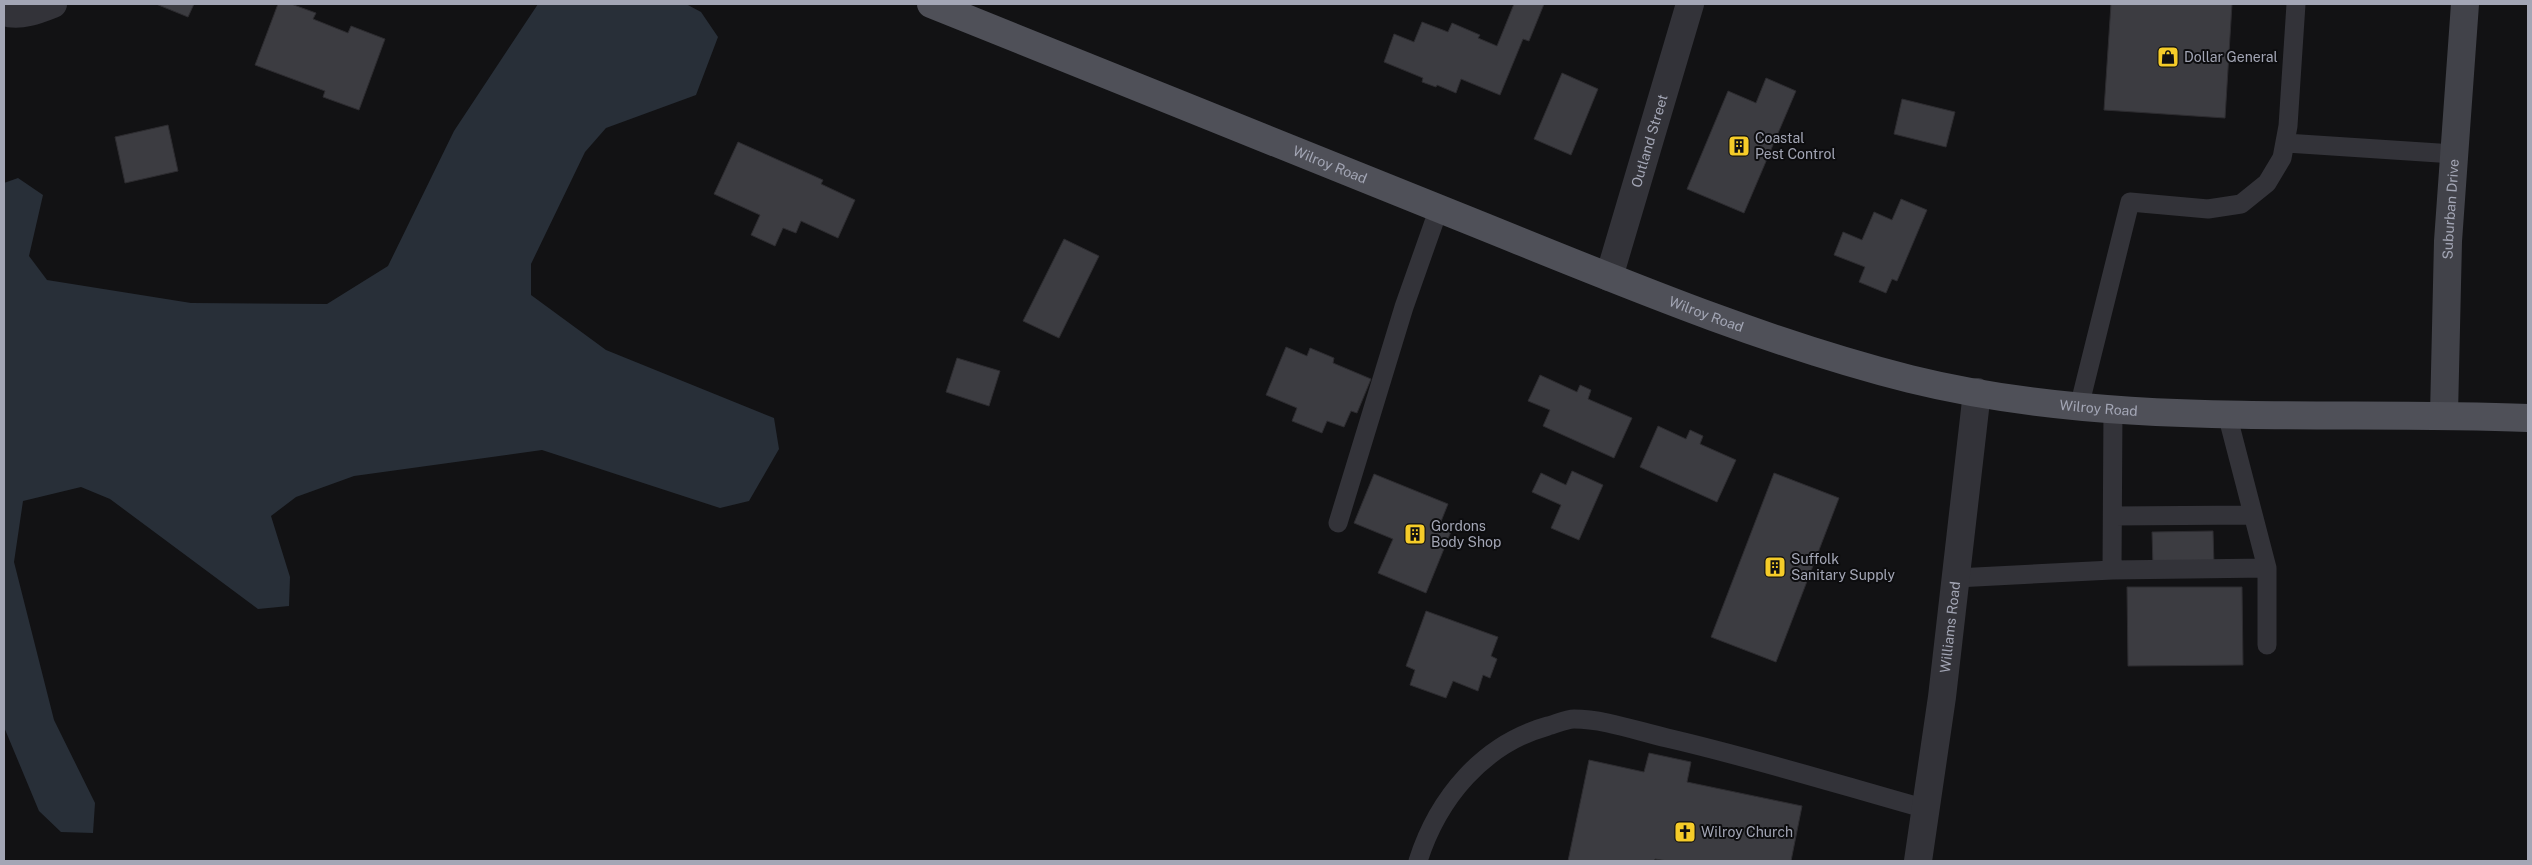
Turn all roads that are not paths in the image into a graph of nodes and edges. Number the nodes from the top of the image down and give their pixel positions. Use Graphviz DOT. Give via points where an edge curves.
graph roads {
  1 [pos="53,4"];
  2 [pos="931,4"];
  3 [pos="1690,4"];
  4 [pos="2296,4"];
  5 [pos="2465,4"];
  6 [pos="4,12"];
  7 [pos="2285,143"];
  8 [pos="2454,154"];
  9 [pos="1439,208"];
  10 [pos="1609,277"];
  11 [pos="1977,392"];
  12 [pos="2080,407"];
  13 [pos="2113,409"];
  14 [pos="2227,414"];
  15 [pos="2444,415"];
  16 [pos="2528,418"];
  17 [pos="2253,514"];
  18 [pos="2113,516"];
  19 [pos="1338,523"];
  20 [pos="2267,568"];
  21 [pos="2112,570"];
  22 [pos="1956,578"];
  23 [pos="2267,646"];
  24 [pos="1926,809"];
  25 [pos="1418,861"];
  26 [pos="1918,861"];
  1 -- 6 [label="street" via="35,12"];
  2 -- 9 [label="main road, Wilroy Road"];
  3 -- 10 [label="street, Outland Street"];
  4 -- 7 [label="lane"];
  5 -- 8 [label="main road, Suburban Drive"];
  7 -- 8 [label="lane"];
  7 -- 12 [label="lane" via="2282,158 2268,183 2241,204 2208,209 2130,202"];
  8 -- 15 [label="main road, Suburban Drive" via="2448,241"];
  9 -- 10 [label="main road, Wilroy Road"];
  9 -- 19 [label="lane" via="1404,307"];
  10 -- 11 [label="main road, Wilroy Road" via="1770,337 1911,379"];
  11 -- 12 [label="main road, Wilroy Road"];
  11 -- 22 [label="street, Williams Road"];
  12 -- 13 [label="main road, Wilroy Road"];
  13 -- 14 [label="main road, Wilroy Road"];
  13 -- 18 [label="lane"];
  14 -- 15 [label="main road, Wilroy Road"];
  14 -- 17 [label="lane"];
  15 -- 16 [label="main road, Wilroy Road"];
  17 -- 18 [label="lane"];
  17 -- 20 [label="lane"];
  18 -- 21 [label="lane"];
  20 -- 21 [label="lane"];
  20 -- 23 [label="lane"];
  21 -- 22 [label="lane"];
  22 -- 24 [label="street, Williams Road"];
  24 -- 25 [label="lane" via="1715,749 1573,719 1533,730 1497,749 1466,775 1445,800"];
  24 -- 26 [label="street, Williams Road"];
}
